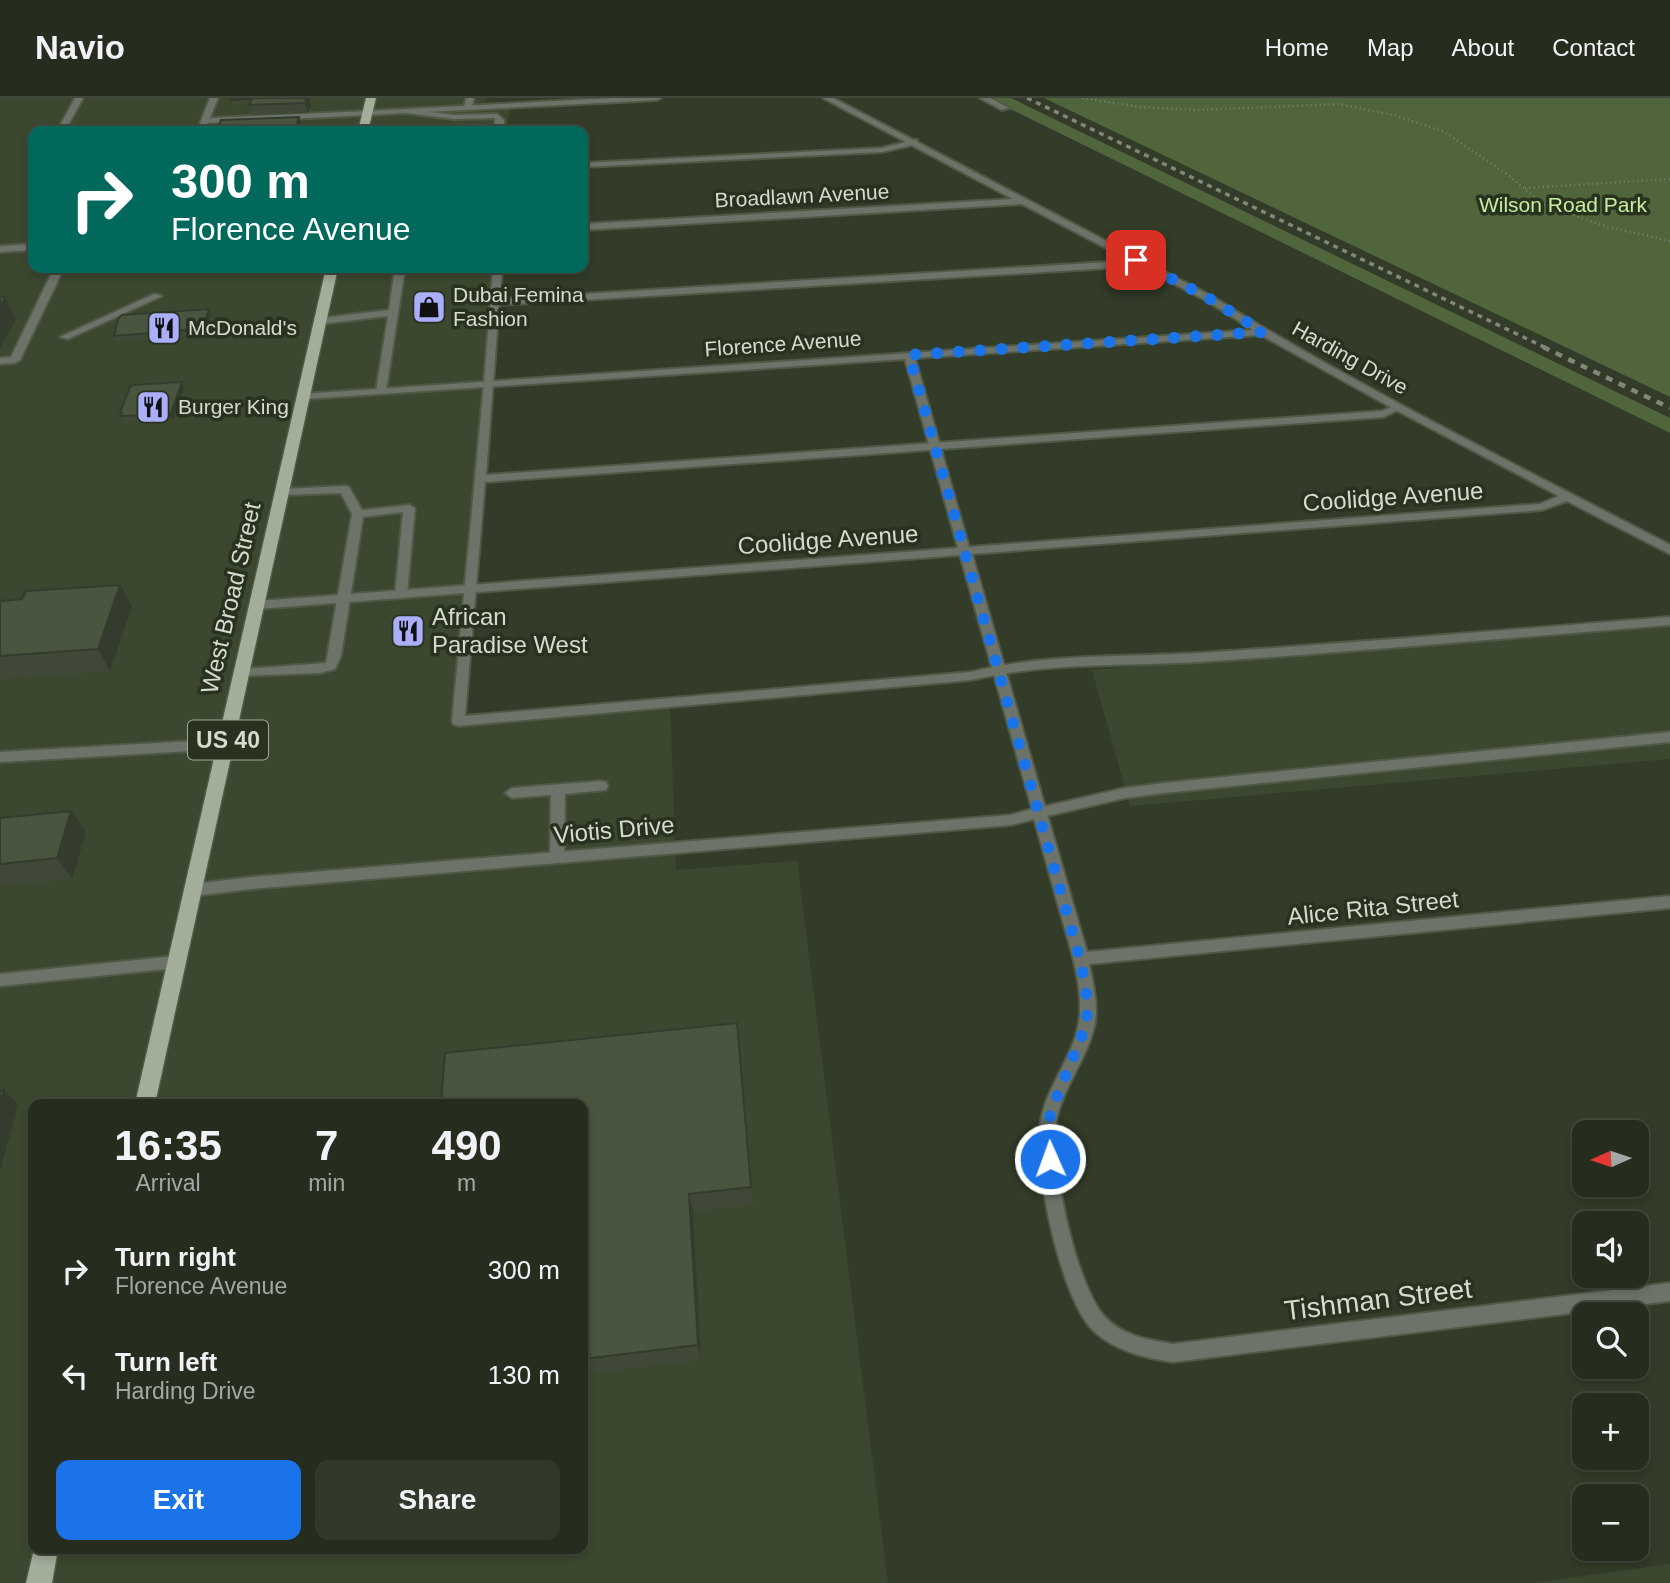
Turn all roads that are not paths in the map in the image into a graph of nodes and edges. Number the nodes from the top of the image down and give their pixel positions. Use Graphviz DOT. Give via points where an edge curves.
graph roads {
  1 [pos="79,98"];
  2 [pos="215,98"];
  3 [pos="371,98"];
  4 [pos="470,98"];
  5 [pos="657,98"];
  6 [pos="827,98"];
  7 [pos="984,98"];
  8 [pos="564,100"];
  9 [pos="510,106"];
  10 [pos="468,108"];
  11 [pos="1005,108"];
  12 [pos="409,111"];
  13 [pos="368,113"];
  14 [pos="205,121"];
  15 [pos="64,126"];
  16 [pos="203,126"];
  17 [pos="364,126"];
  18 [pos="499,126"];
  19 [pos="508,126"];
  20 [pos="914,142"];
  21 [pos="588,165"];
  22 [pos="1024,201"];
  23 [pos="588,227"];
  24 [pos="28,247"];
  25 [pos="0,249"];
  26 [pos="1136,260"];
  27 [pos="57,273"];
  28 [pos="331,273"];
  29 [pos="399,273"];
  30 [pos="497,273"];
  31 [pos="157,296"];
  32 [pos="495,302"];
  33 [pos="393,312"];
  34 [pos="322,316"];
  35 [pos="1263,332"];
  36 [pos="65,337"];
  37 [pos="909,355"];
  38 [pos="0,361"];
  39 [pos="489,383"];
  40 [pos="381,391"];
  41 [pos="305,396"];
  42 [pos="1398,407"];
  43 [pos="935,446"];
  44 [pos="481,479"];
  45 [pos="284,492"];
  46 [pos="1566,498"];
  47 [pos="358,514"];
  48 [pos="965,551"];
  49 [pos="1670,551"];
  50 [pos="471,589"];
  51 [pos="401,594"];
  52 [pos="345,598"];
  53 [pos="258,605"];
  54 [pos="1670,621"];
  55 [pos="998,668"];
  56 [pos="243,674"];
  57 [pos="1670,737"];
  58 [pos="228,744"];
  59 [pos="0,757"];
  60 [pos="601,786"];
  61 [pos="558,789"];
  62 [pos="512,793"];
  63 [pos="1038,813"];
  64 [pos="557,858"];
  65 [pos="194,890"];
  66 [pos="1670,902"];
  67 [pos="1080,960"];
  68 [pos="176,962"];
  69 [pos="0,980"];
  70 [pos="146,1099"];
  71 [pos="1670,1292"];
  72 [pos="45,1554"];
  73 [pos="39,1583"];
  1 -- 15 [label="street"];
  2 -- 14 [label="street"];
  3 -- 13 [label="main road"];
  4 -- 10 [label="street"];
  5 -- 8 [label="street"];
  6 -- 20 [label="street, Harding Drive"];
  7 -- 11 [label="street"];
  8 -- 9 [label="street"];
  9 -- 10 [label="street"];
  9 -- 19 [label="street"];
  10 -- 12 [label="street"];
  12 -- 13 [label="street"];
  12 -- 18 [label="street" via="497,117"];
  13 -- 14 [label="street"];
  13 -- 17 [label="main road"];
  14 -- 16 [label="street"];
  20 -- 21 [label="street" via="882,150"];
  20 -- 22 [label="street, Harding Drive"];
  22 -- 23 [label="street, Broadlawn Avenue"];
  22 -- 26 [label="street, Harding Drive"];
  24 -- 25 [label="street"];
  26 -- 32 [label="street"];
  26 -- 35 [label="street, Harding Drive"];
  27 -- 38 [label="street" via="15,360"];
  28 -- 34 [label="main road, West Broad Street / US 40"];
  29 -- 33 [label="street"];
  30 -- 32 [label="street"];
  31 -- 36 [label="street"];
  32 -- 39 [label="street"];
  33 -- 34 [label="street" via="359,318"];
  33 -- 40 [label="street"];
  34 -- 41 [label="main road, West Broad Street / US 40"];
  35 -- 37 [label="street, Florence Avenue"];
  35 -- 42 [label="street, Harding Drive"];
  37 -- 39 [label="street, Florence Avenue"];
  37 -- 43 [label="street"];
  39 -- 40 [label="street, Florence Avenue"];
  39 -- 44 [label="street"];
  40 -- 41 [label="street, Florence Avenue"];
  41 -- 45 [label="main road, West Broad Street / US 40"];
  42 -- 43 [label="street" via="1384,414"];
  42 -- 46 [label="street, Harding Drive"];
  43 -- 44 [label="street"];
  43 -- 48 [label="street"];
  44 -- 50 [label="street"];
  45 -- 47 [label="street" via="345,489"];
  45 -- 53 [label="main road, West Broad Street / US 40"];
  46 -- 48 [label="street, Coolidge Avenue" via="1542,507"];
  46 -- 49 [label="street, Harding Drive"];
  47 -- 51 [label="street" via="409,508"];
  47 -- 52 [label="street"];
  48 -- 50 [label="street, Coolidge Avenue"];
  48 -- 55 [label="street"];
  50 -- 51 [label="street, Coolidge Avenue"];
  50 -- 55 [label="street" via="458,721 971,676"];
  51 -- 52 [label="street, Coolidge Avenue"];
  52 -- 53 [label="street, Coolidge Avenue"];
  52 -- 56 [label="street" via="331,666"];
  53 -- 56 [label="main road, West Broad Street / US 40"];
  54 -- 55 [label="street" via="1211,657"];
  55 -- 63 [label="street"];
  56 -- 58 [label="main road, West Broad Street / US 40"];
  57 -- 63 [label="street, Viotis Drive" via="1152,789"];
  58 -- 59 [label="street"];
  58 -- 65 [label="main road, West Broad Street / US 40"];
  60 -- 61 [label="street"];
  61 -- 62 [label="street"];
  61 -- 64 [label="street"];
  63 -- 64 [label="street, Viotis Drive" via="1011,820"];
  63 -- 67 [label="street"];
  64 -- 65 [label="street, Viotis Drive"];
  65 -- 68 [label="main road, West Broad Street / US 40"];
  66 -- 67 [label="street, Alice Rita Street"];
  67 -- 71 [label="street, Tishman Street" via="1087,1023 1051,1111 1047,1133 1053,1185 1083,1303 1099,1324 1133,1347 1173,1353"];
  68 -- 69 [label="street"];
  68 -- 70 [label="main road, West Broad Street / US 40"];
  72 -- 73 [label="main road"];
}
